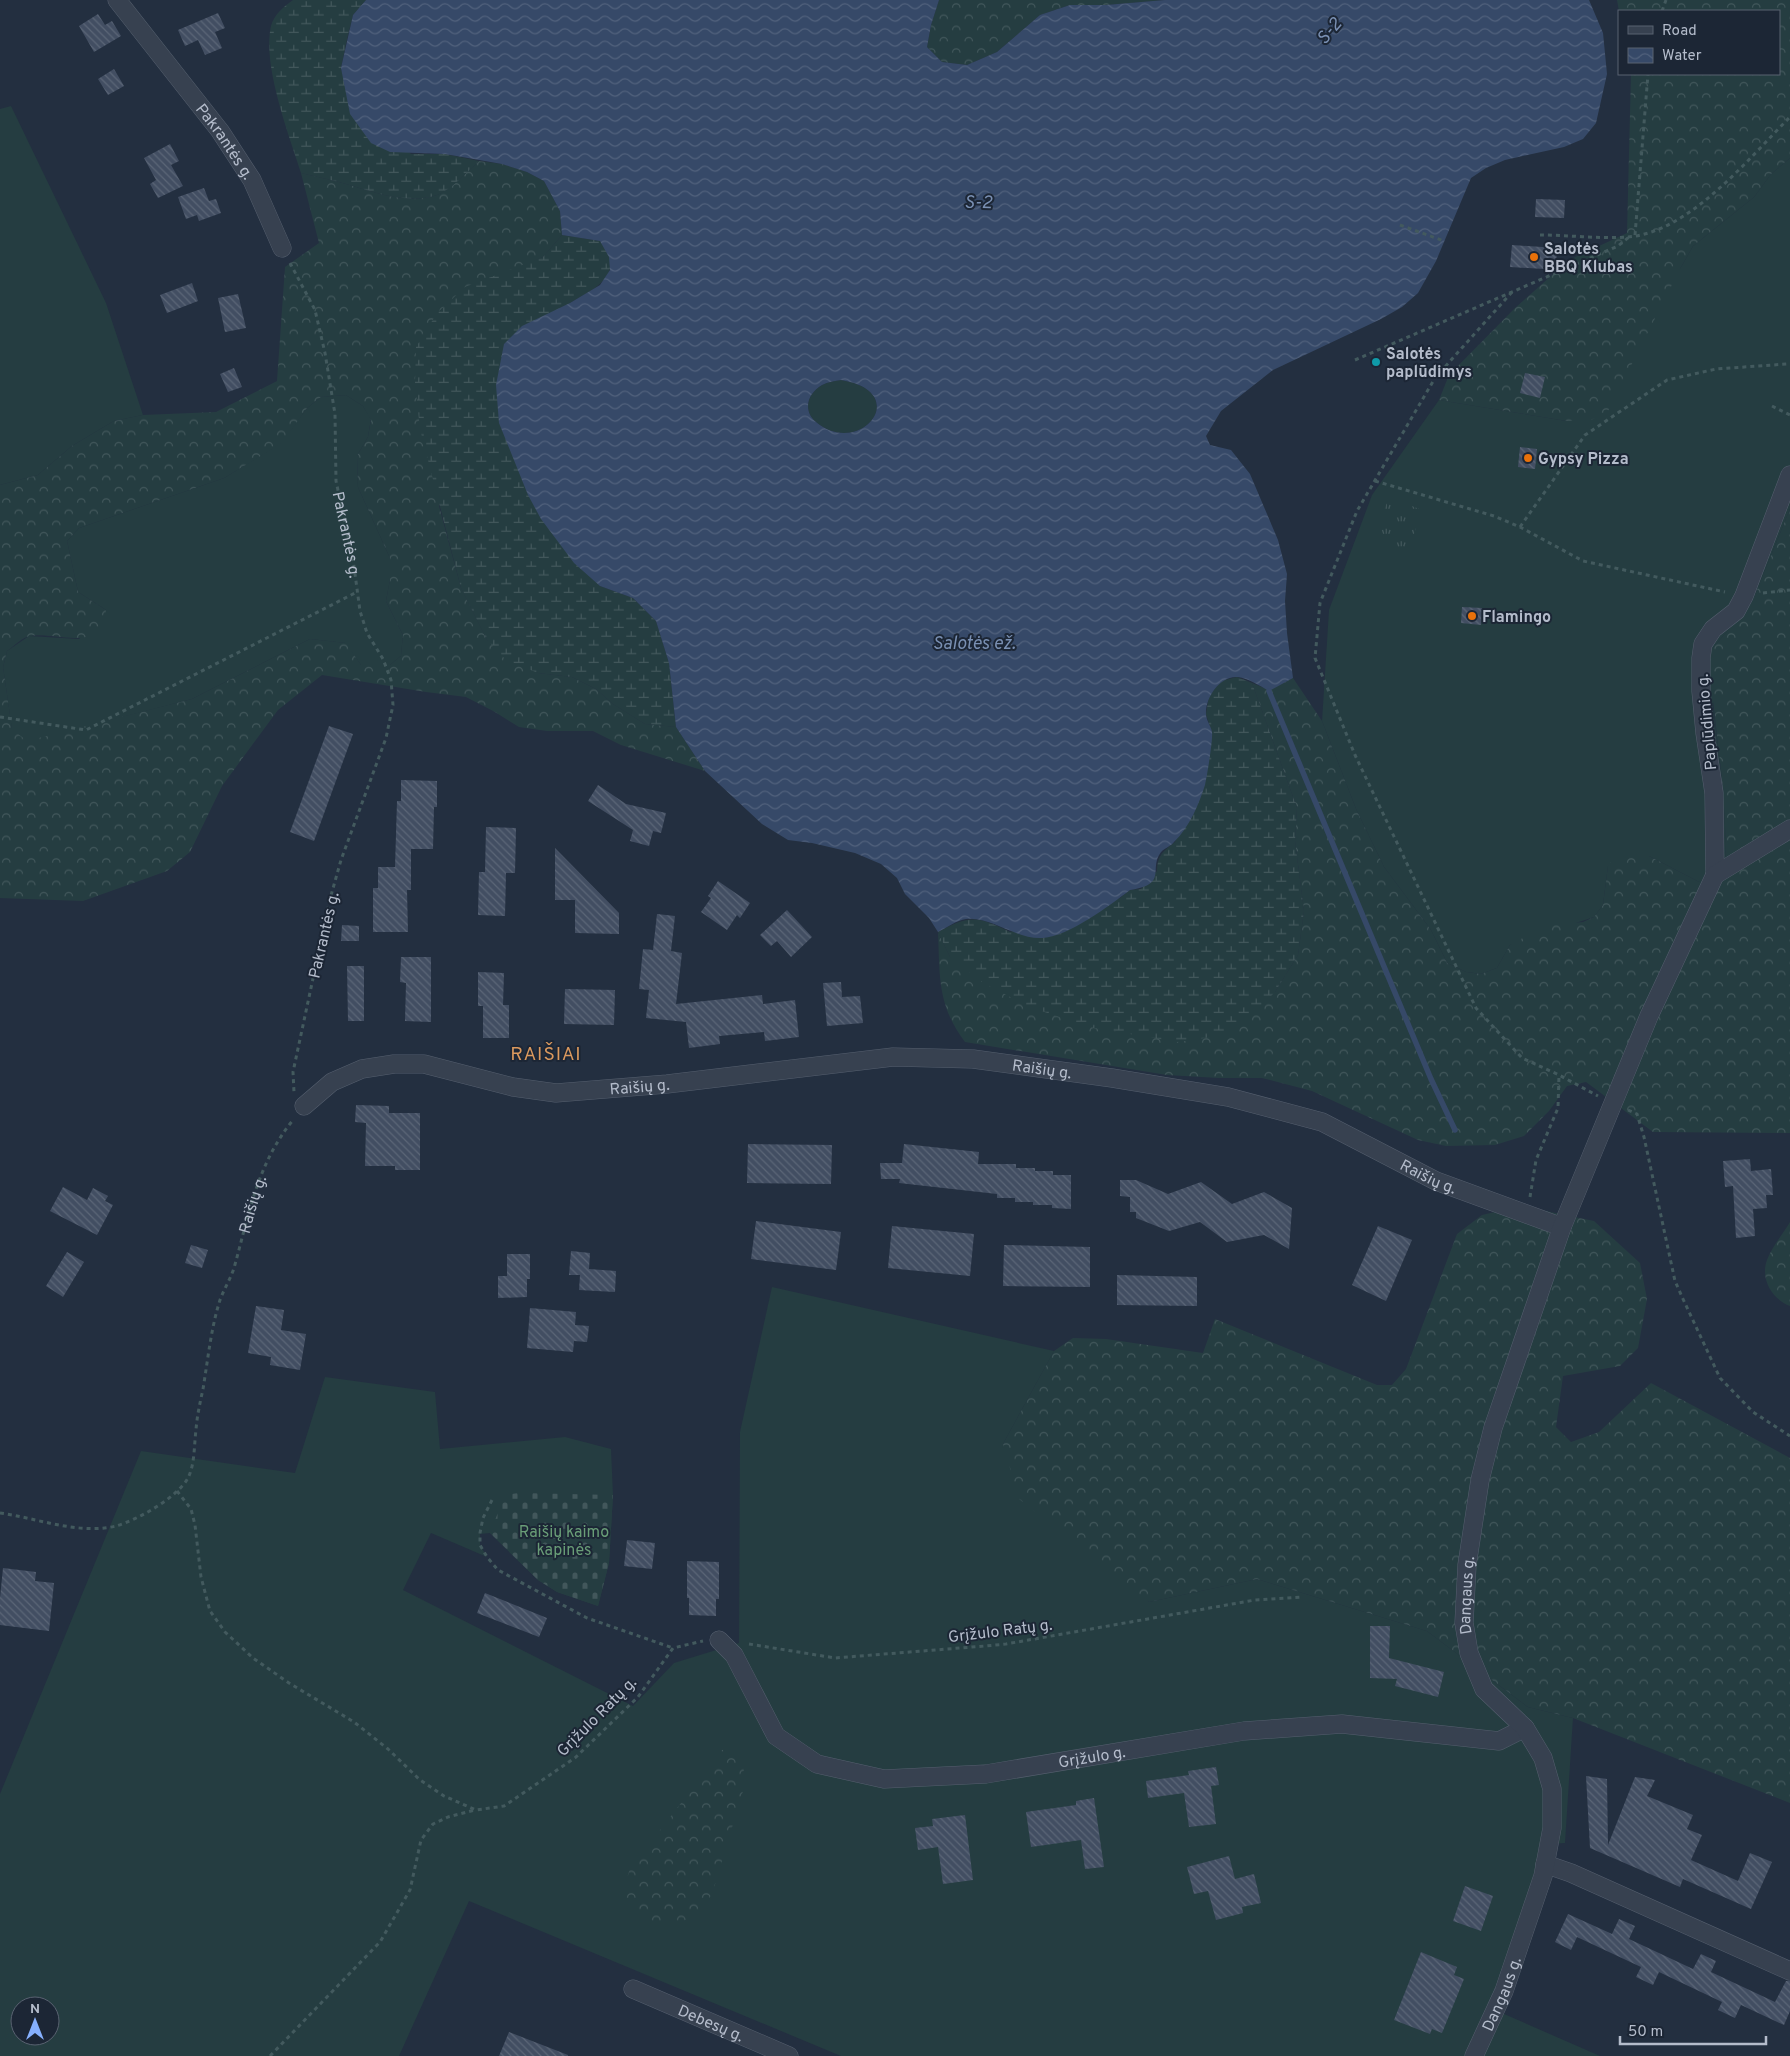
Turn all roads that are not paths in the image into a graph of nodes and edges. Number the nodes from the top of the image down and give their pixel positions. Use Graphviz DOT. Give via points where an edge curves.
graph roads {
  1 [pos="117,0"];
  2 [pos="282,248"];
  3 [pos="1790,475"];
  4 [pos="1790,829"];
  5 [pos="1715,874"];
  6 [pos="304,1106"];
  7 [pos="1562,1226"];
  8 [pos="719,1640"];
  9 [pos="1525,1728"];
  10 [pos="1545,1864"];
  11 [pos="1790,1971"];
  12 [pos="633,1989"];
  13 [pos="789,2056"];
  14 [pos="1474,2056"];
  1 -- 2 [label="street, Pakrantės g." via="220,131 252,180"];
  3 -- 5 [label="street, Paplūdimio g." via="1744,596 1736,611 1713,629 1703,644 1701,691 1714,793"];
  4 -- 5 [label="street"];
  5 -- 7 [label="street, Dangaus g." via="1649,1016"];
  6 -- 7 [label="street, Raišių g." via="332,1082 362,1069 394,1064 424,1064 513,1087 556,1093 667,1084 893,1058 973,1060 1228,1096 1322,1122 1436,1181"];
  7 -- 9 [label="street, Dangaus g." via="1493,1428 1480,1480 1467,1564 1464,1623 1469,1653 1484,1689"];
  8 -- 9 [label="street, Grįžulo g." via="734,1655 776,1736 817,1764 884,1779 986,1774 1244,1731 1342,1724 1500,1741"];
  9 -- 10 [label="street, Dangaus g." via="1543,1758 1552,1789 1552,1828"];
  10 -- 11 [label="street"];
  10 -- 14 [label="street, Dangaus g." via="1504,1991"];
  12 -- 13 [label="street, Debesų g."];
}
